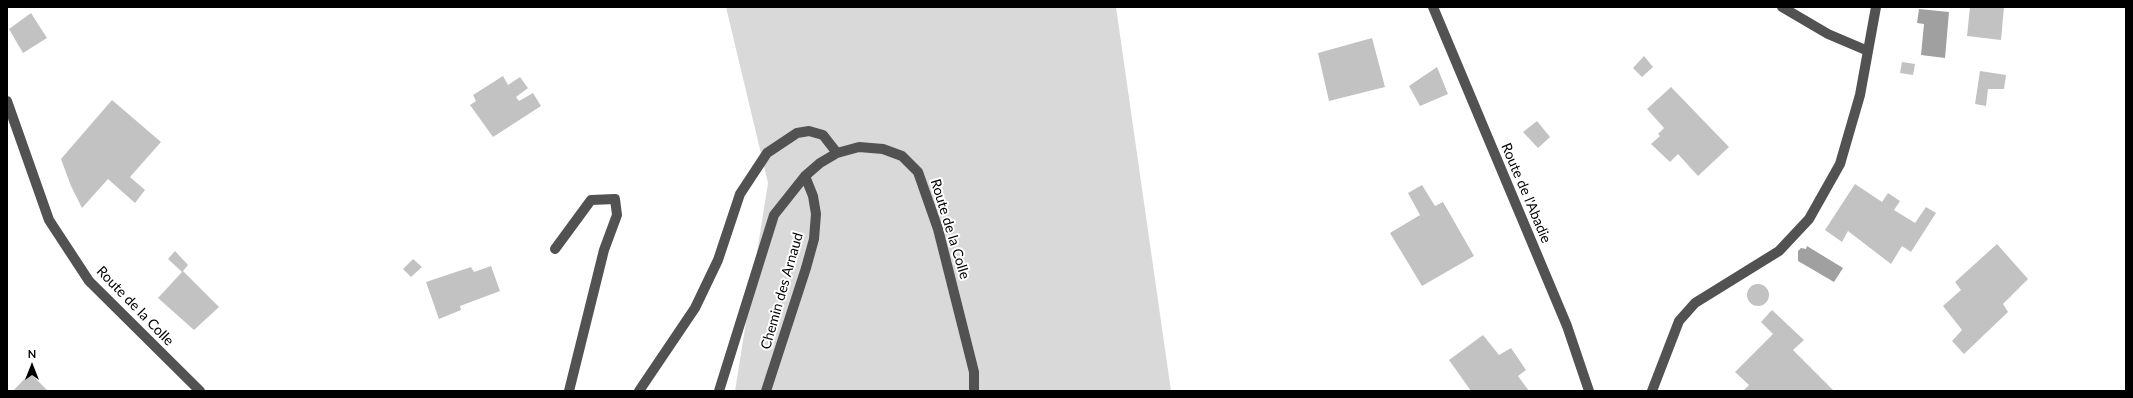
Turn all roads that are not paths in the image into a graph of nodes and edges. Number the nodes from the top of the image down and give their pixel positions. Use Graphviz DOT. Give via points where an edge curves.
graph roads {
  1 [pos="1433,7"];
  2 [pos="1782,7"];
  3 [pos="1876,7"];
  4 [pos="1868,51"];
  5 [pos="7,100"];
  6 [pos="837,153"];
  7 [pos="805,176"];
  8 [pos="555,249"];
  9 [pos="200,391"];
  10 [pos="569,391"];
  11 [pos="639,391"];
  12 [pos="719,391"];
  13 [pos="766,391"];
  14 [pos="974,391"];
  15 [pos="1589,391"];
  16 [pos="1652,391"];
  1 -- 15 [label="street, Route de l'Abadie" via="1567,326"];
  2 -- 4 [label="street" via="1828,34"];
  3 -- 4 [label="street"];
  4 -- 16 [label="street" via="1860,95 1840,164 1809,219 1779,251 1695,303 1679,321"];
  5 -- 9 [label="street, Route de la Colle" via="49,220 73,257 89,281"];
  6 -- 7 [label="street, Route de la Colle"];
  6 -- 11 [label="street" via="823,135 809,131 797,133 767,153 740,194 718,260 694,308"];
  6 -- 14 [label="street, Route de la Colle" via="859,147 883,149 902,156 918,172 938,229 974,372"];
  7 -- 12 [label="street, Route de la Colle" via="774,216"];
  7 -- 13 [label="street, Chemin des Arnaud" via="813,196 816,214 814,239"];
  8 -- 10 [label="street" via="591,200 615,199 617,215 604,250"];
}
